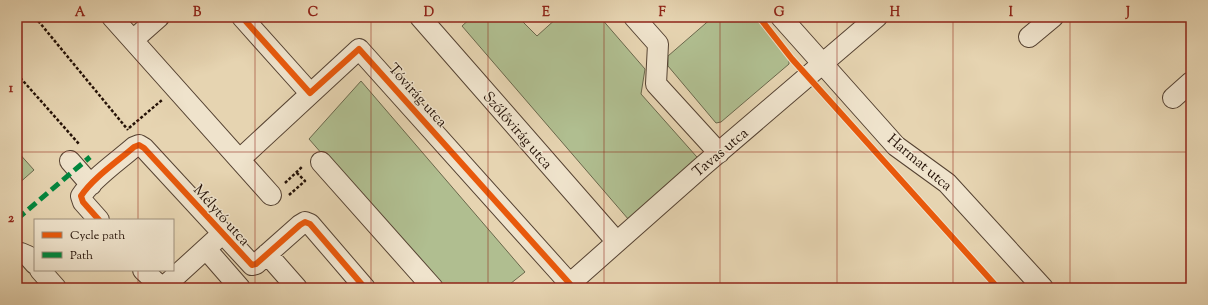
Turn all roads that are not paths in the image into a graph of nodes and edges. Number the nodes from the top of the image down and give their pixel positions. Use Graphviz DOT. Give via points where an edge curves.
graph roads {
  1 [pos="112,17"];
  2 [pos="159,17"];
  3 [pos="242,17"];
  4 [pos="420,17"];
  5 [pos="634,17"];
  6 [pos="781,17"];
  7 [pos="877,17"];
  8 [pos="1053,17"];
  9 [pos="1029,37"];
  10 [pos="133,40"];
  11 [pos="816,70"];
  12 [pos="1191,82"];
  13 [pos="310,94"];
  14 [pos="1173,98"];
  15 [pos="75,153"];
  16 [pos="719,153"];
  17 [pos="240,159"];
  18 [pos="321,162"];
  19 [pos="91,185"];
  20 [pos="280,195"];
  21 [pos="98,219"];
  22 [pos="222,234"];
  23 [pos="617,242"];
  24 [pos="206,249"];
  25 [pos="268,254"];
  26 [pos="17,255"];
  27 [pos="34,263"];
  28 [pos="41,271"];
  29 [pos="144,271"];
  30 [pos="568,286"];
  31 [pos="56,288"];
  32 [pos="240,288"];
  33 [pos="297,288"];
  34 [pos="365,288"];
  35 [pos="432,288"];
  36 [pos="1043,288"];
  1 -- 10 [label="street"];
  2 -- 10 [label="street"];
  3 -- 13 [label="street"];
  4 -- 23 [label="street, Szőlővirág utca"];
  5 -- 16 [label="street" via="658,44 656,84"];
  6 -- 11 [label="street, Harmat utca"];
  7 -- 11 [label="street, Tavas utca"];
  8 -- 9 [label="street"];
  10 -- 17 [label="street"];
  11 -- 16 [label="street, Tavas utca"];
  11 -- 36 [label="street, Harmat utca" via="896,146 947,183"];
  12 -- 14 [label="street"];
  13 -- 17 [label="street, Tóvirág utca"];
  13 -- 30 [label="street, Tóvirág utca" via="359,49"];
  15 -- 19 [label="street"];
  16 -- 23 [label="street, Tavas utca"];
  17 -- 20 [label="street"];
  18 -- 35 [label="street"];
  19 -- 21 [label="street" via="81,196"];
  19 -- 22 [label="street, Mélytó utca" via="139,145"];
  22 -- 24 [label="street, Mélytó utca"];
  22 -- 25 [label="street, Mélytó utca" via="252,265"];
  23 -- 30 [label="street, Tavas utca"];
  24 -- 29 [label="street, Mélytó utca" via="161,287"];
  24 -- 32 [label="street"];
  25 -- 33 [label="street, Mélytó utca"];
  25 -- 34 [label="street, Mélytó utca" via="305,222 310,224"];
  26 -- 27 [label="street" via="21,253 28,256"];
  28 -- 31 [label="street"];
}
